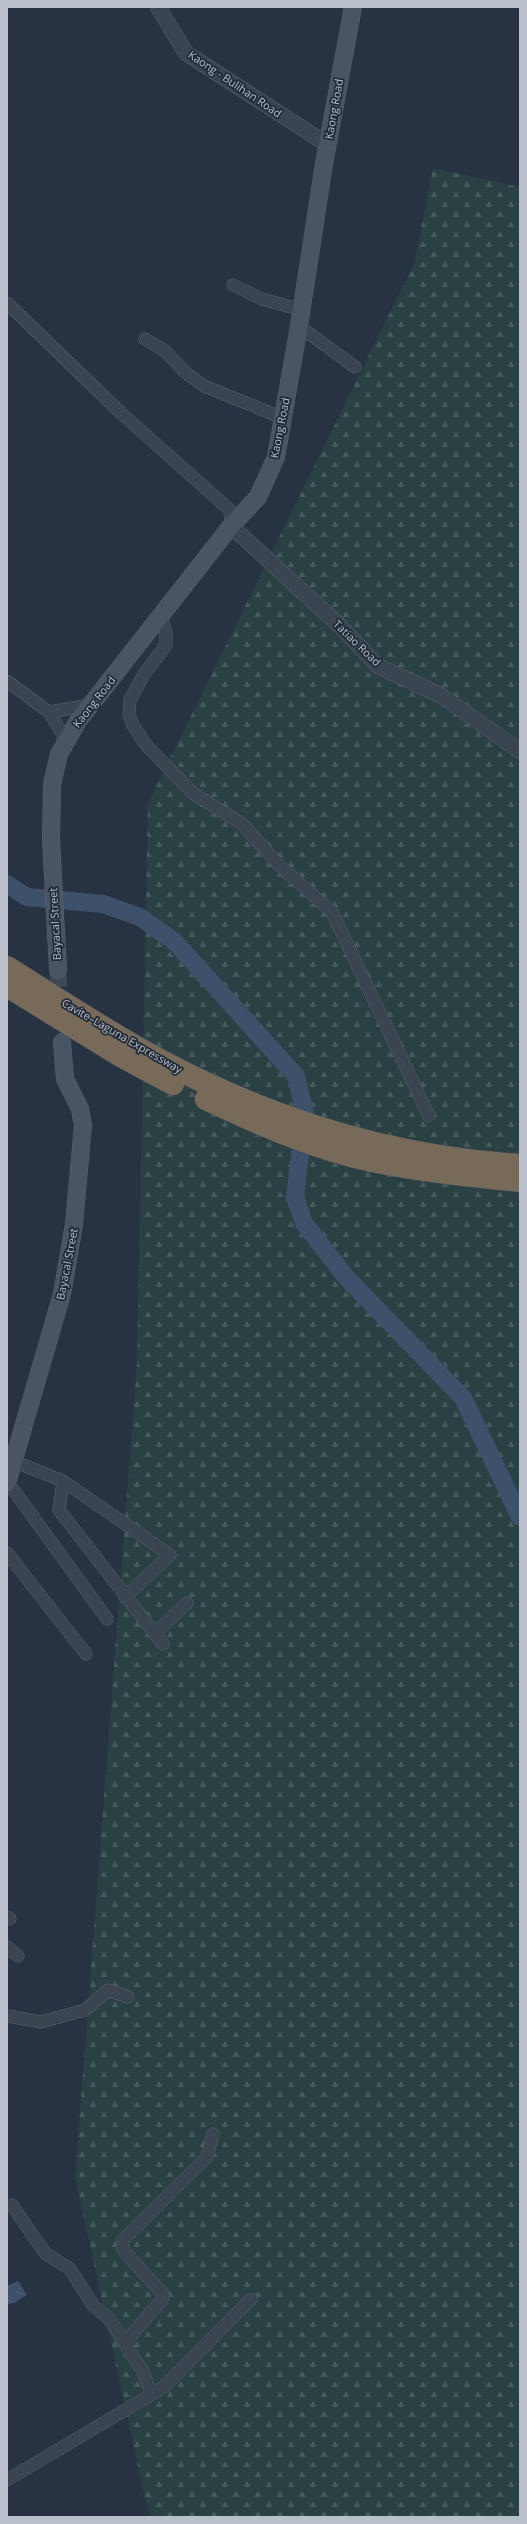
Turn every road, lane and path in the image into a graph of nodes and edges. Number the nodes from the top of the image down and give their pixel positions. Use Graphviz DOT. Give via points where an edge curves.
graph roads {
  1 [pos="158,7"];
  2 [pos="353,7"];
  3 [pos="328,145"];
  4 [pos="233,285"];
  5 [pos="7,303"];
  6 [pos="302,310"];
  7 [pos="300,326"];
  8 [pos="145,339"];
  9 [pos="355,367"];
  10 [pos="283,418"];
  11 [pos="230,526"];
  12 [pos="161,617"];
  13 [pos="7,681"];
  14 [pos="91,705"];
  15 [pos="49,712"];
  16 [pos="66,740"];
  17 [pos="520,751"];
  18 [pos="53,878"];
  19 [pos="7,967"];
  20 [pos="58,970"];
  21 [pos="7,986"];
  22 [pos="62,1042"];
  23 [pos="234,1104"];
  24 [pos="429,1116"];
  25 [pos="372,1152"];
  26 [pos="520,1165"];
  27 [pos="520,1182"];
  28 [pos="13,1461"];
  29 [pos="64,1481"];
  30 [pos="7,1482"];
  31 [pos="7,1553"];
  32 [pos="125,1597"];
  33 [pos="187,1603"];
  34 [pos="107,1619"];
  35 [pos="155,1633"];
  36 [pos="163,1644"];
  37 [pos="86,1654"];
  38 [pos="7,1947"];
  39 [pos="18,1956"];
  40 [pos="128,1997"];
  41 [pos="7,2016"];
  42 [pos="213,2134"];
  43 [pos="12,2205"];
  44 [pos="251,2298"];
  45 [pos="125,2342"];
  46 [pos="152,2394"];
  47 [pos="7,2480"];
  1 -- 3 [label="street, Kaong - Bulihan Road" via="186,53"];
  2 -- 3 [label="main road, Kaong Road"];
  3 -- 6 [label="main road, Kaong Road"];
  4 -- 6 [label="street" via="262,299"];
  5 -- 11 [label="street" via="121,413 230,510"];
  6 -- 7 [label="main road, Kaong Road"];
  7 -- 9 [label="street"];
  7 -- 10 [label="main road, Kaong Road"];
  8 -- 10 [label="street" via="165,351 186,373 204,386"];
  10 -- 11 [label="main road, Kaong Road" via="276,457 258,497"];
  11 -- 12 [label="main road, Kaong Road"];
  11 -- 17 [label="street, Tatiao Road" via="339,625 378,666 442,696"];
  12 -- 14 [label="main road, Kaong Road"];
  12 -- 24 [label="street" via="166,633 166,645 144,674 130,700 129,714 133,725 145,744 194,794 241,823 280,866 332,912"];
  13 -- 15 [label="street"];
  14 -- 15 [label="street"];
  14 -- 16 [label="main road, Kaong Road"];
  15 -- 16 [label="street"];
  16 -- 18 [label="main road, Kaong Road" via="54,769 52,784"];
  18 -- 20 [label="main road, Bayacal Street"];
  19 -- 23 [label="highway, Cavite–Laguna Expressway"];
  21 -- 23 [label="highway, Cavite–Laguna Expressway" via="119,1055"];
  22 -- 28 [label="main road, Bayacal Street" via="65,1079 80,1109 83,1125 74,1224 62,1294"];
  23 -- 25 [label="highway, Cavite–Laguna Expressway" via="311,1126"];
  25 -- 26 [label="highway, Cavite–Laguna Expressway"];
  25 -- 27 [label="highway, Cavite–Laguna Expressway" via="450,1174"];
  28 -- 29 [label="street"];
  28 -- 30 [label="main road, Bayacal Street"];
  29 -- 32 [label="street" via="59,1510"];
  29 -- 32 [label="street" via="170,1555"];
  30 -- 34 [label="street"];
  31 -- 37 [label="street"];
  32 -- 35 [label="street"];
  33 -- 35 [label="street"];
  35 -- 36 [label="street"];
  38 -- 39 [label="street"];
  40 -- 41 [label="street" via="108,1990 85,2010 41,2022"];
  42 -- 45 [label="street" via="207,2157 123,2240 122,2247 125,2252 162,2294 162,2300"];
  43 -- 45 [label="street" via="45,2253 70,2269 88,2298 105,2314"];
  44 -- 46 [label="street" via="183,2370"];
  45 -- 46 [label="street" via="142,2370"];
  46 -- 47 [label="street"];
}
